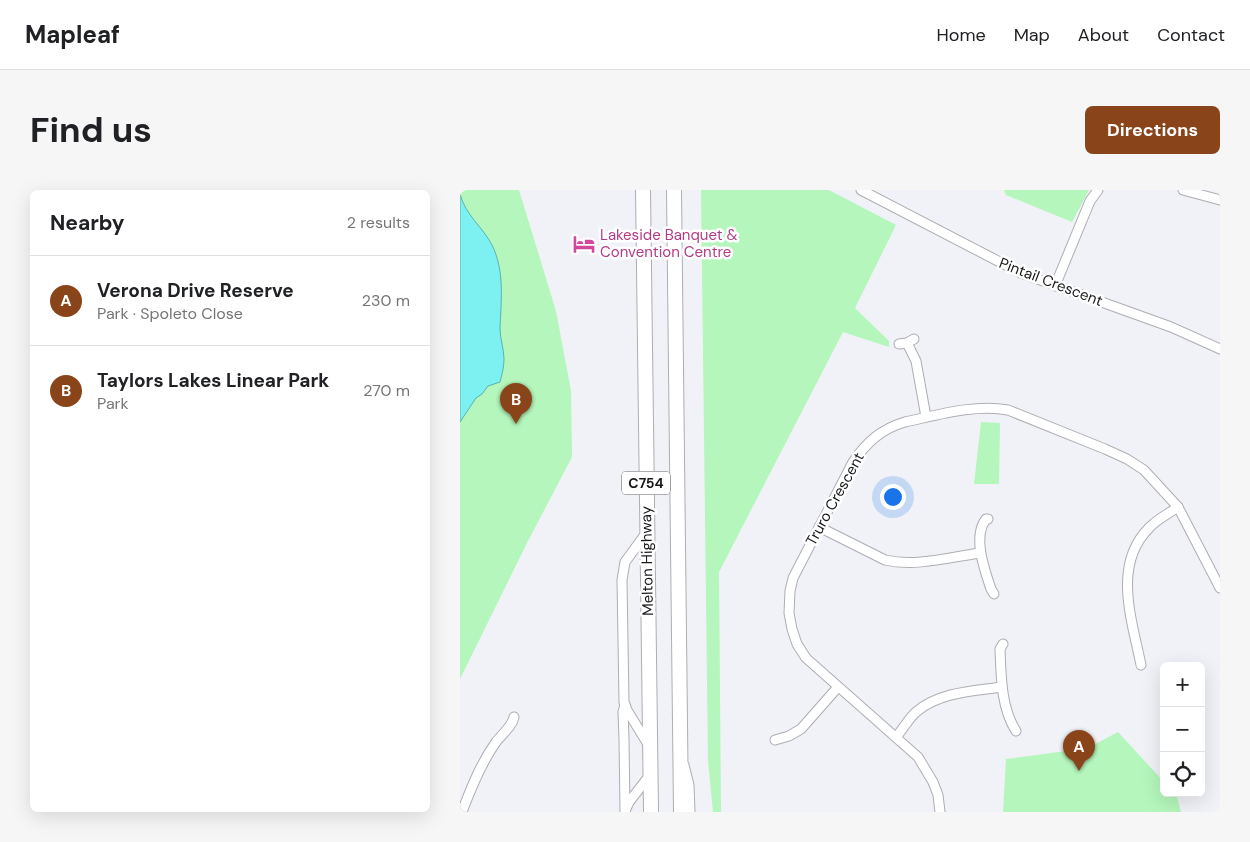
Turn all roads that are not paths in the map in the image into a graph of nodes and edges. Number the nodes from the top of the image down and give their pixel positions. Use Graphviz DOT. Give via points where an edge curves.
graph roads {
  1 [pos="643,190"];
  2 [pos="674,190"];
  3 [pos="861,190"];
  4 [pos="1098,190"];
  5 [pos="1183,190"];
  6 [pos="1220,200"];
  7 [pos="1055,286"];
  8 [pos="907,342"];
  9 [pos="1220,349"];
  10 [pos="926,418"];
  11 [pos="1178,507"];
  12 [pos="988,518"];
  13 [pos="819,527"];
  14 [pos="647,532"];
  15 [pos="980,553"];
  16 [pos="1220,588"];
  17 [pos="994,594"];
  18 [pos="1003,644"];
  19 [pos="1141,665"];
  20 [pos="838,687"];
  21 [pos="1002,687"];
  22 [pos="625,705"];
  23 [pos="514,717"];
  24 [pos="1016,731"];
  25 [pos="896,736"];
  26 [pos="775,740"];
  27 [pos="650,749"];
  28 [pos="680,753"];
  29 [pos="650,775"];
  30 [pos="462,812"];
  31 [pos="625,812"];
  32 [pos="651,812"];
  33 [pos="681,812"];
  34 [pos="690,812"];
  35 [pos="940,812"];
  1 -- 14 [label="highway, Melton Highway / C754"];
  2 -- 28 [label="highway, Melton Highway / C754"];
  3 -- 7 [label="street, Pintail Crescent" via="1005,266"];
  4 -- 7 [label="street" via="1090,201"];
  5 -- 6 [label="street"];
  7 -- 9 [label="street, Pintail Crescent" via="1171,326"];
  8 -- 10 [label="street" via="916,361"];
  10 -- 11 [label="street, Truro Crescent" via="976,409 1008,410 1127,459 1151,477"];
  10 -- 13 [label="street, Truro Crescent" via="894,425 870,441 854,462"];
  11 -- 16 [label="street, Truro Crescent"];
  11 -- 19 [label="street" via="1146,531 1128,568 1127,592"];
  12 -- 15 [label="street" via="982,525"];
  13 -- 15 [label="street" via="885,560 915,562"];
  13 -- 20 [label="street, Truro Crescent" via="793,578 788,600 790,622 802,652"];
  14 -- 22 [label="street" via="628,556 623,570"];
  14 -- 27 [label="highway, Melton Highway / C754"];
  15 -- 17 [label="street"];
  18 -- 21 [label="street" via="1000,649"];
  20 -- 25 [label="street, Truro Crescent"];
  20 -- 26 [label="street" via="801,729"];
  21 -- 24 [label="street"];
  21 -- 25 [label="street" via="934,700 915,712"];
  22 -- 27 [label="street"];
  22 -- 31 [label="street" via="622,712"];
  23 -- 30 [label="street" via="484,762"];
  25 -- 35 [label="street, Truro Crescent" via="929,773"];
  27 -- 29 [label="highway, Melton Highway / C754"];
  28 -- 33 [label="highway, Melton Highway / C754"];
  28 -- 34 [label="street" via="689,780"];
  29 -- 31 [label="street"];
  29 -- 32 [label="highway, Melton Highway / C754"];
}
